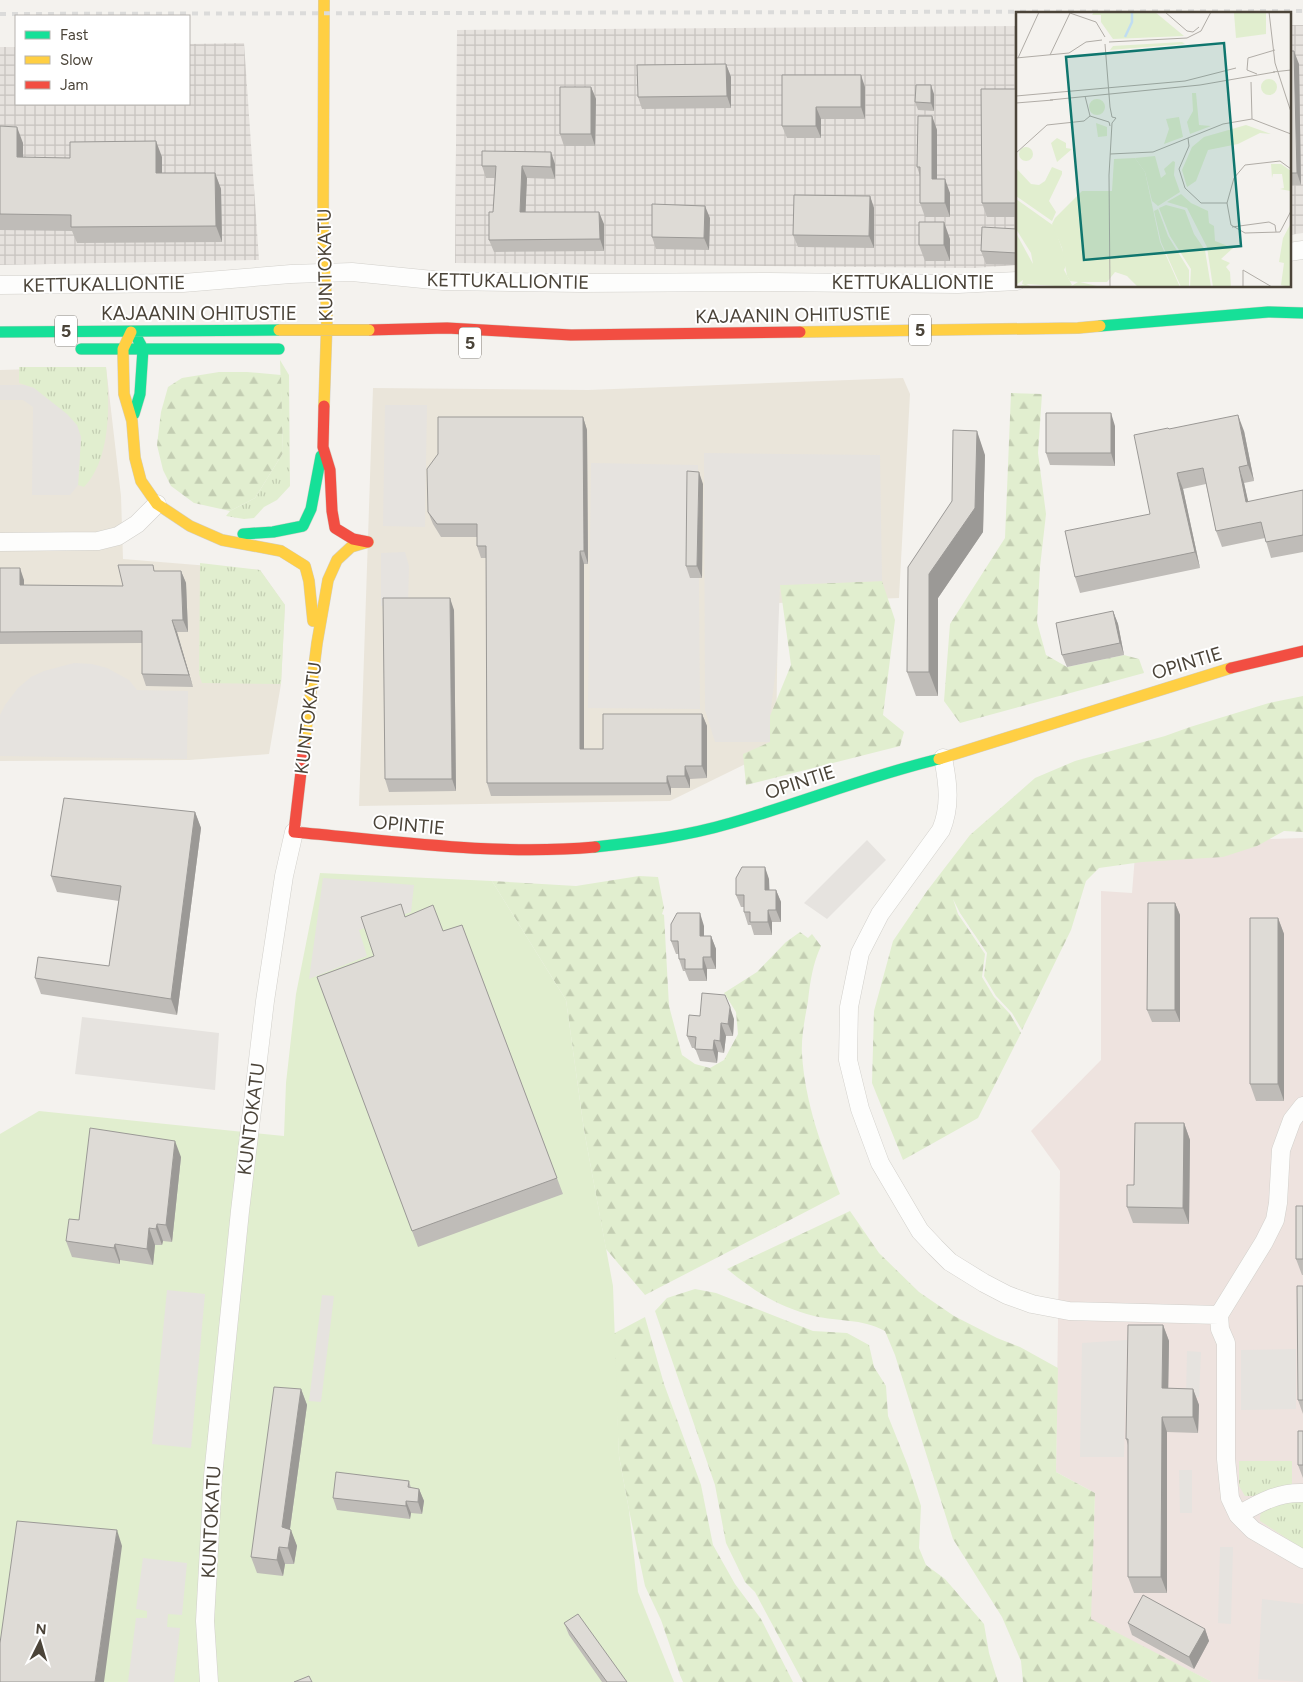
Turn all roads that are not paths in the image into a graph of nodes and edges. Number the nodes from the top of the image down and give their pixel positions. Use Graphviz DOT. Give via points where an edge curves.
graph roads {
  1 [pos="324,0"];
  2 [pos="1303,250"];
  3 [pos="1290,252"];
  4 [pos="324,273"];
  5 [pos="1016,281"];
  6 [pos="0,285"];
  7 [pos="1303,306"];
  8 [pos="1268,312"];
  9 [pos="1303,313"];
  10 [pos="132,330"];
  11 [pos="0,332"];
  12 [pos="571,335"];
  13 [pos="485,342"];
  14 [pos="319,348"];
  15 [pos="339,348"];
  16 [pos="66,349"];
  17 [pos="123,349"];
  18 [pos="143,349"];
  19 [pos="284,349"];
  20 [pos="132,421"];
  21 [pos="323,447"];
  22 [pos="157,504"];
  23 [pos="302,526"];
  24 [pos="336,528"];
  25 [pos="208,533"];
  26 [pos="0,542"];
  27 [pos="337,560"];
  28 [pos="305,566"];
  29 [pos="317,643"];
  30 [pos="1303,651"];
  31 [pos="943,758"];
  32 [pos="294,832"];
  33 [pos="1303,1106"];
  34 [pos="1219,1315"];
  35 [pos="1303,1493"];
  36 [pos="1238,1515"];
  37 [pos="1303,1559"];
  38 [pos="208,1682"];
  1 -- 4 [label="main road, KUNTOKATU"];
  2 -- 3 [label="street"];
  4 -- 5 [label="street, KETTUKALLIONTIE" via="352,272 444,281 580,283 958,284"];
  4 -- 6 [label="street, KETTUKALLIONTIE" via="183,284"];
  4 -- 21 [label="main road, KUNTOKATU"];
  7 -- 8 [label="main road, KAJAANIN OHITUSTIE / 5"];
  8 -- 9 [label="main road, KAJAANIN OHITUSTIE / 5"];
  8 -- 12 [label="main road, KAJAANIN OHITUSTIE / 5" via="1078,328"];
  10 -- 11 [label="main road, KAJAANIN OHITUSTIE / 5"];
  10 -- 12 [label="main road, KAJAANIN OHITUSTIE / 5, bridge" via="447,328"];
  10 -- 17 [label="main road"];
  10 -- 18 [label="main road"];
  12 -- 13 [label="main road, 5"];
  14 -- 15 [label="main road"];
  16 -- 17 [label="main road, KAJAANIN OHITUSTIE / 5"];
  17 -- 18 [label="main road, KAJAANIN OHITUSTIE / 5"];
  17 -- 20 [label="main road" via="124,394"];
  18 -- 19 [label="main road, KAJAANIN OHITUSTIE / 5"];
  18 -- 20 [label="main road" via="140,394"];
  20 -- 22 [label="main road" via="134,458 141,481"];
  21 -- 23 [label="main road" via="311,509"];
  21 -- 24 [label="main road, KUNTOKATU" via="330,470"];
  22 -- 25 [label="main road"];
  22 -- 26 [label="street" via="137,524 118,536 98,541"];
  23 -- 24 [label="main road" via="319,521"];
  23 -- 25 [label="main road" via="264,534"];
  23 -- 28 [label="main road" via="294,543 299,561"];
  24 -- 27 [label="main road" via="342,540"];
  24 -- 27 [label="main road" via="354,539 368,542 351,547"];
  25 -- 28 [label="main road" via="238,544 281,551"];
  27 -- 28 [label="main road" via="319,570"];
  27 -- 29 [label="main road, KUNTOKATU" via="328,580"];
  28 -- 29 [label="main road"];
  29 -- 32 [label="main road, KUNTOKATU"];
  30 -- 31 [label="main road, OPINTIE" via="1242,665"];
  31 -- 32 [label="main road, OPINTIE" via="901,768 729,824 645,842 571,849 489,849"];
  31 -- 34 [label="street" via="948,784 946,819 880,914 860,953 849,1007 848,1060 860,1109 880,1163 920,1231 935,1247 950,1262 1007,1295 1069,1311"];
  32 -- 38 [label="street, KUNTOKATU" via="265,1001 212,1486 206,1621"];
  33 -- 34 [label="street" via="1292,1120 1281,1150 1275,1220"];
  34 -- 36 [label="street" via="1220,1329 1226,1342 1226,1459 1230,1498"];
  35 -- 36 [label="street" via="1267,1499"];
  36 -- 37 [label="street" via="1253,1530"];
}
